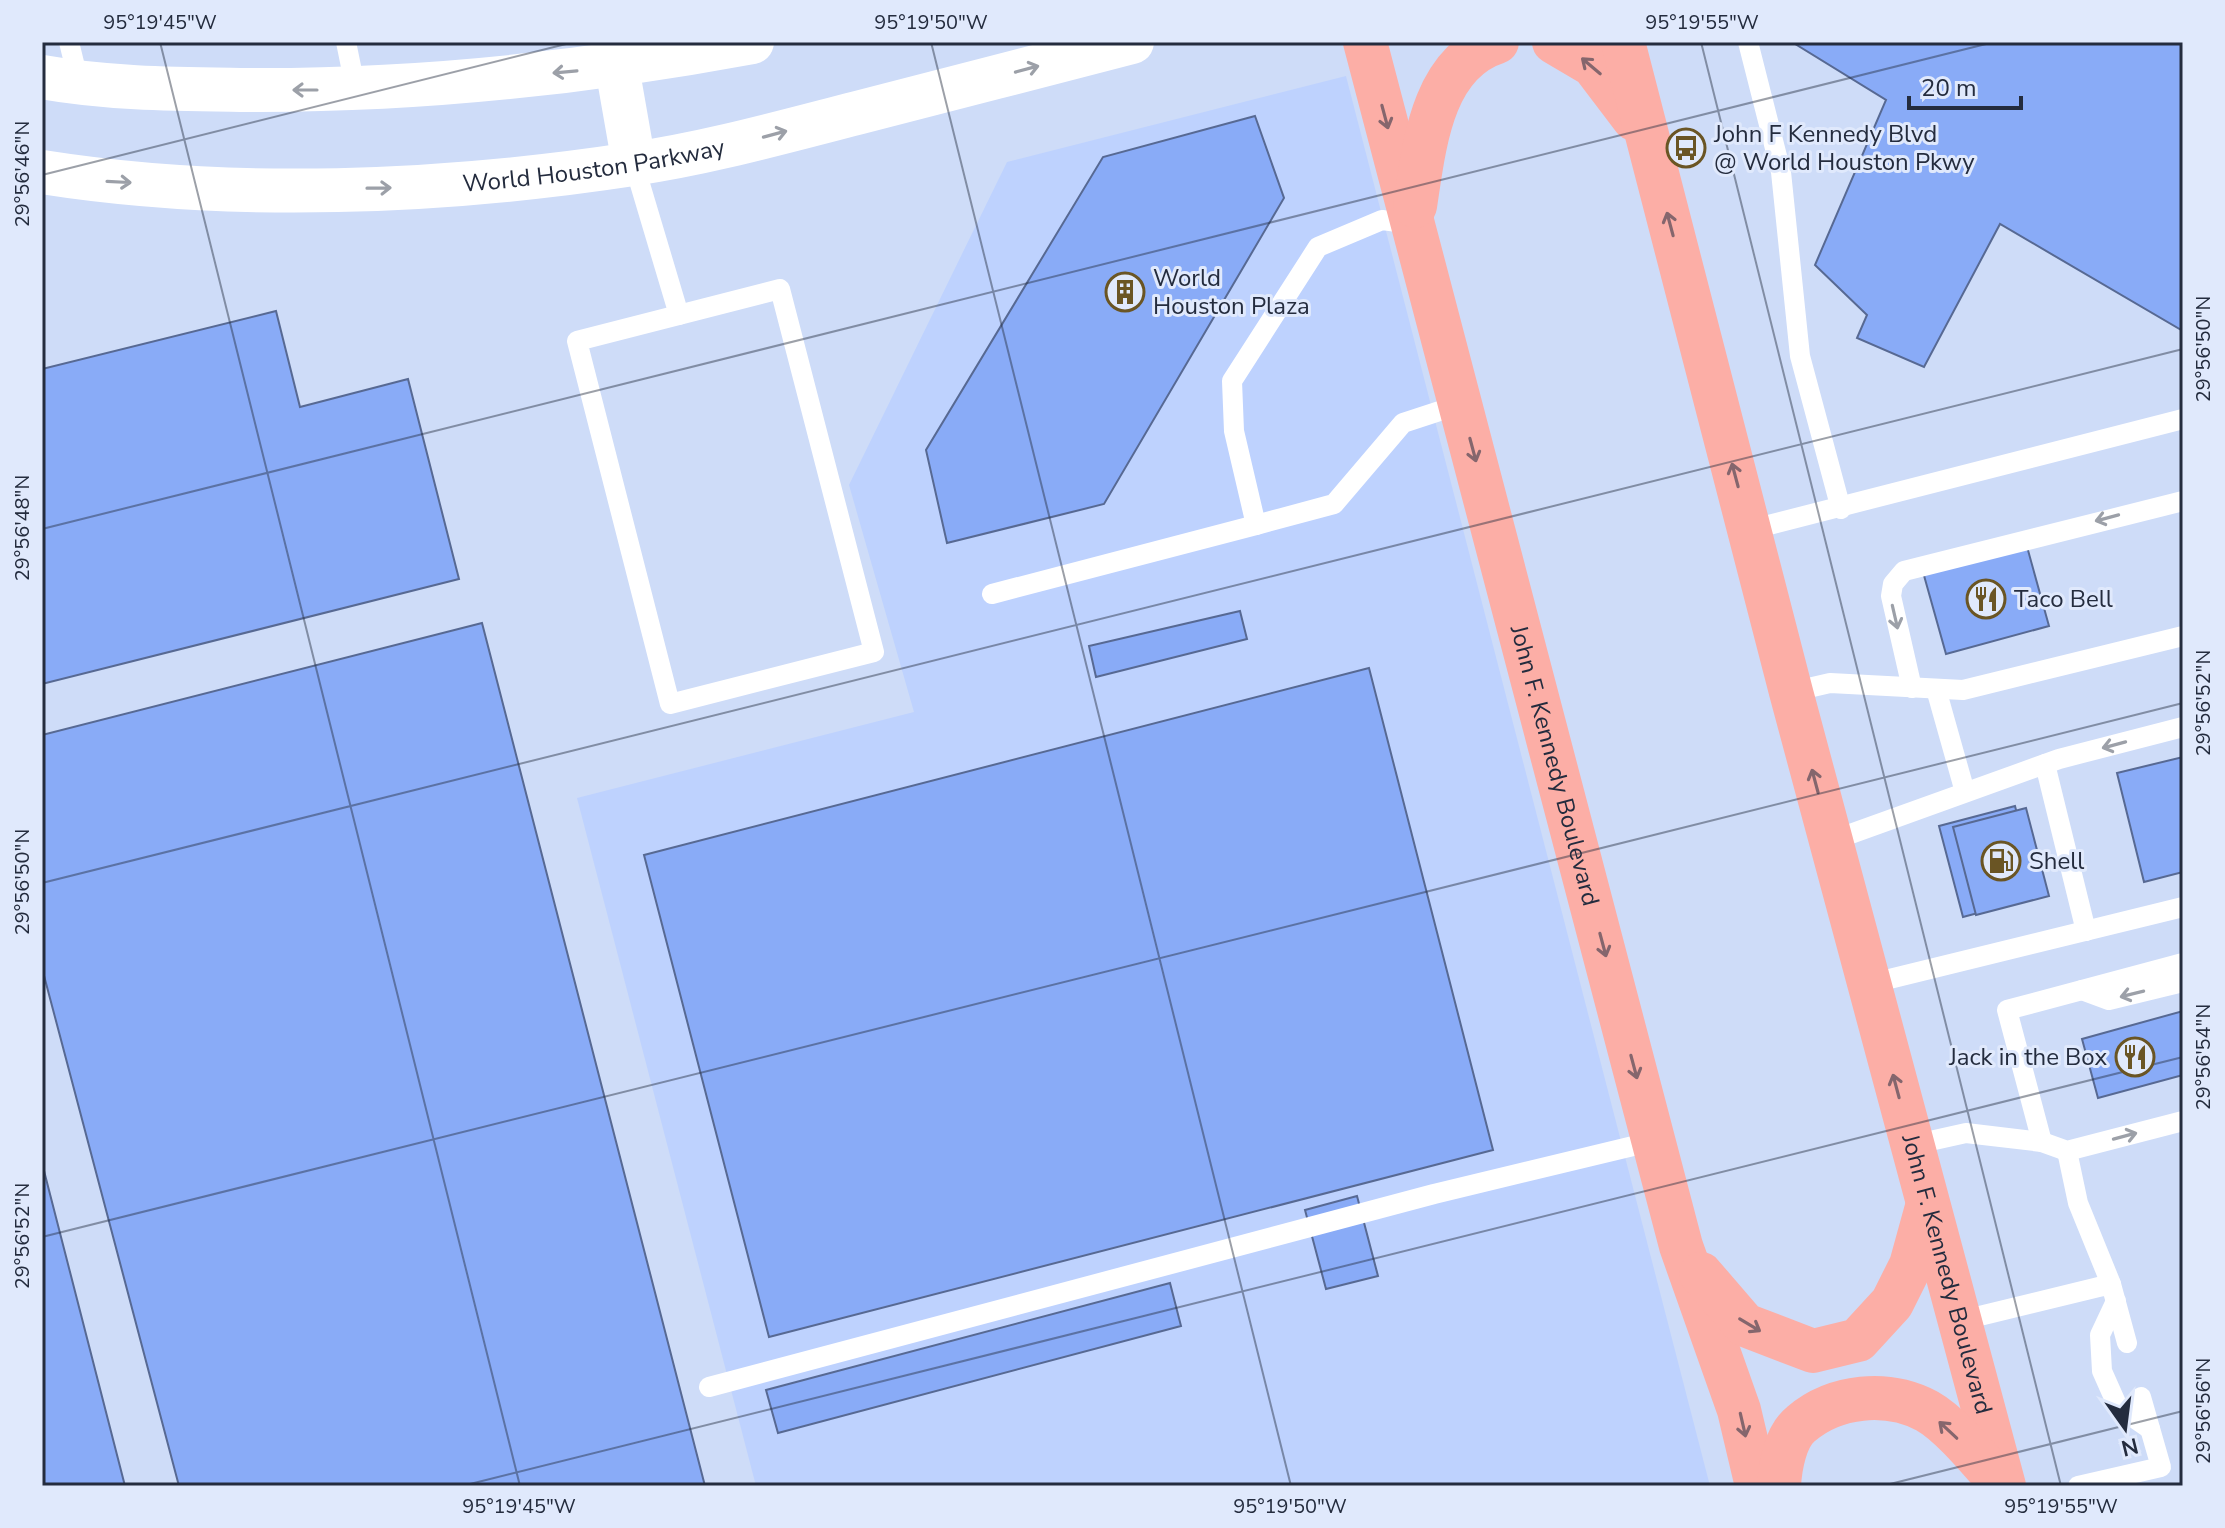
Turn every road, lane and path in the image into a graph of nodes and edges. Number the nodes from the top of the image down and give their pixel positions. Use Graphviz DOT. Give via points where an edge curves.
graph roads {
  1 [pos="346,42"];
  2 [pos="752,42"];
  3 [pos="1132,42"];
  4 [pos="1365,42"];
  5 [pos="1497,42"];
  6 [pos="1554,42"];
  7 [pos="1623,42"];
  8 [pos="1748,42"];
  9 [pos="63,67"];
  10 [pos="617,67"];
  11 [pos="356,91"];
  12 [pos="1650,145"];
  13 [pos="634,164"];
  14 [pos="42,172"];
  15 [pos="1413,224"];
  16 [pos="679,315"];
  17 [pos="1461,404"];
  18 [pos="2183,419"];
  19 [pos="2183,501"];
  20 [pos="1841,509"];
  21 [pos="1256,525"];
  22 [pos="1749,530"];
  23 [pos="992,594"];
  24 [pos="2183,636"];
  25 [pos="1912,688"];
  26 [pos="1936,689"];
  27 [pos="1791,692"];
  28 [pos="2183,727"];
  29 [pos="2045,764"];
  30 [pos="1965,792"];
  31 [pos="1831,841"];
  32 [pos="2183,907"];
  33 [pos="2086,931"];
  34 [pos="2183,963"];
  35 [pos="2183,982"];
  36 [pos="1869,984"];
  37 [pos="2082,990"];
  38 [pos="2183,1121"];
  39 [pos="1654,1141"];
  40 [pos="2042,1142"];
  41 [pos="1912,1145"];
  42 [pos="2067,1151"];
  43 [pos="1927,1204"];
  44 [pos="1681,1246"];
  45 [pos="2114,1293"];
  46 [pos="1959,1321"];
  47 [pos="2127,1343"];
  48 [pos="709,1387"];
  49 [pos="2141,1397"];
  50 [pos="2150,1429"];
  51 [pos="1757,1486"];
  52 [pos="1779,1486"];
  53 [pos="2004,1486"];
  54 [pos="2078,1486"];
  1 -- 11 [label="lane"];
  2 -- 10 [label="street"];
  13 -- 3 [label="street, World Houston Parkway, one-way" via="754,140"];
  4 -- 15 [label="highway, John F. Kennedy Boulevard, one-way"];
  5 -- 15 [label="highway" via="1455,73 1439,98 1426,135"];
  12 -- 6 [label="highway, one-way" via="1593,65"];
  7 -- 12 [label="highway, John F. Kennedy Boulevard"];
  8 -- 20 [label="lane" via="1781,172 1800,356"];
  11 -- 9 [label="street, one-way" via="187,89"];
  10 -- 11 [label="street, one-way"];
  10 -- 13 [label="street"];
  22 -- 12 [label="highway, John F. Kennedy Boulevard, one-way"];
  14 -- 13 [label="street, World Houston Parkway, one-way" via="187,185 381,188"];
  13 -- 16 [label="lane"];
  15 -- 17 [label="highway, John F. Kennedy Boulevard"];
  15 -- 21 [label="lane" via="1382,220 1318,247 1232,381 1234,431"];
  16 -- 16 [label="lane" via="780,289 874,652 670,704 577,341"];
  17 -- 21 [label="lane" via="1403,423 1334,504"];
  17 -- 39 [label="highway, John F. Kennedy Boulevard, one-way"];
  18 -- 20 [label="lane"];
  19 -- 25 [label="lane, one-way" via="1904,571 1891,596"];
  20 -- 22 [label="lane"];
  21 -- 23 [label="lane"];
  22 -- 27 [label="highway, John F. Kennedy Boulevard"];
  24 -- 26 [label="lane" via="1963,690"];
  25 -- 26 [label="lane"];
  25 -- 27 [label="lane" via="1830,683"];
  26 -- 30 [label="lane"];
  31 -- 27 [label="highway, John F. Kennedy Boulevard, one-way"];
  28 -- 29 [label="lane, one-way"];
  29 -- 30 [label="lane"];
  29 -- 33 [label="lane"];
  30 -- 31 [label="lane"];
  31 -- 36 [label="highway, John F. Kennedy Boulevard"];
  32 -- 33 [label="lane"];
  33 -- 36 [label="lane"];
  34 -- 37 [label="lane"];
  35 -- 37 [label="lane, one-way" via="2109,1000"];
  41 -- 36 [label="highway, John F. Kennedy Boulevard, one-way"];
  37 -- 40 [label="lane" via="2007,1010"];
  42 -- 38 [label="lane, one-way"];
  39 -- 44 [label="highway, John F. Kennedy Boulevard"];
  39 -- 48 [label="lane" via="1434,1194"];
  40 -- 41 [label="lane" via="1966,1133"];
  40 -- 42 [label="lane"];
  41 -- 43 [label="highway, John F. Kennedy Boulevard"];
  42 -- 45 [label="lane" via="2078,1203"];
  44 -- 43 [label="highway, one-way" via="1745,1325 1813,1351 1858,1340 1892,1303 1911,1265"];
  43 -- 46 [label="highway, John F. Kennedy Boulevard"];
  44 -- 51 [label="highway, John F. Kennedy Boulevard, one-way" via="1739,1410"];
  45 -- 46 [label="lane"];
  45 -- 47 [label="lane"];
  45 -- 50 [label="lane" via="2100,1335 2102,1371 2118,1407"];
  46 -- 53 [label="highway, John F. Kennedy Boulevard"];
  49 -- 50 [label="lane"];
  50 -- 54 [label="lane" via="2161,1467"];
  53 -- 52 [label="highway, one-way" via="1929,1412 1891,1398 1840,1401 1798,1425 1780,1464"];
}
